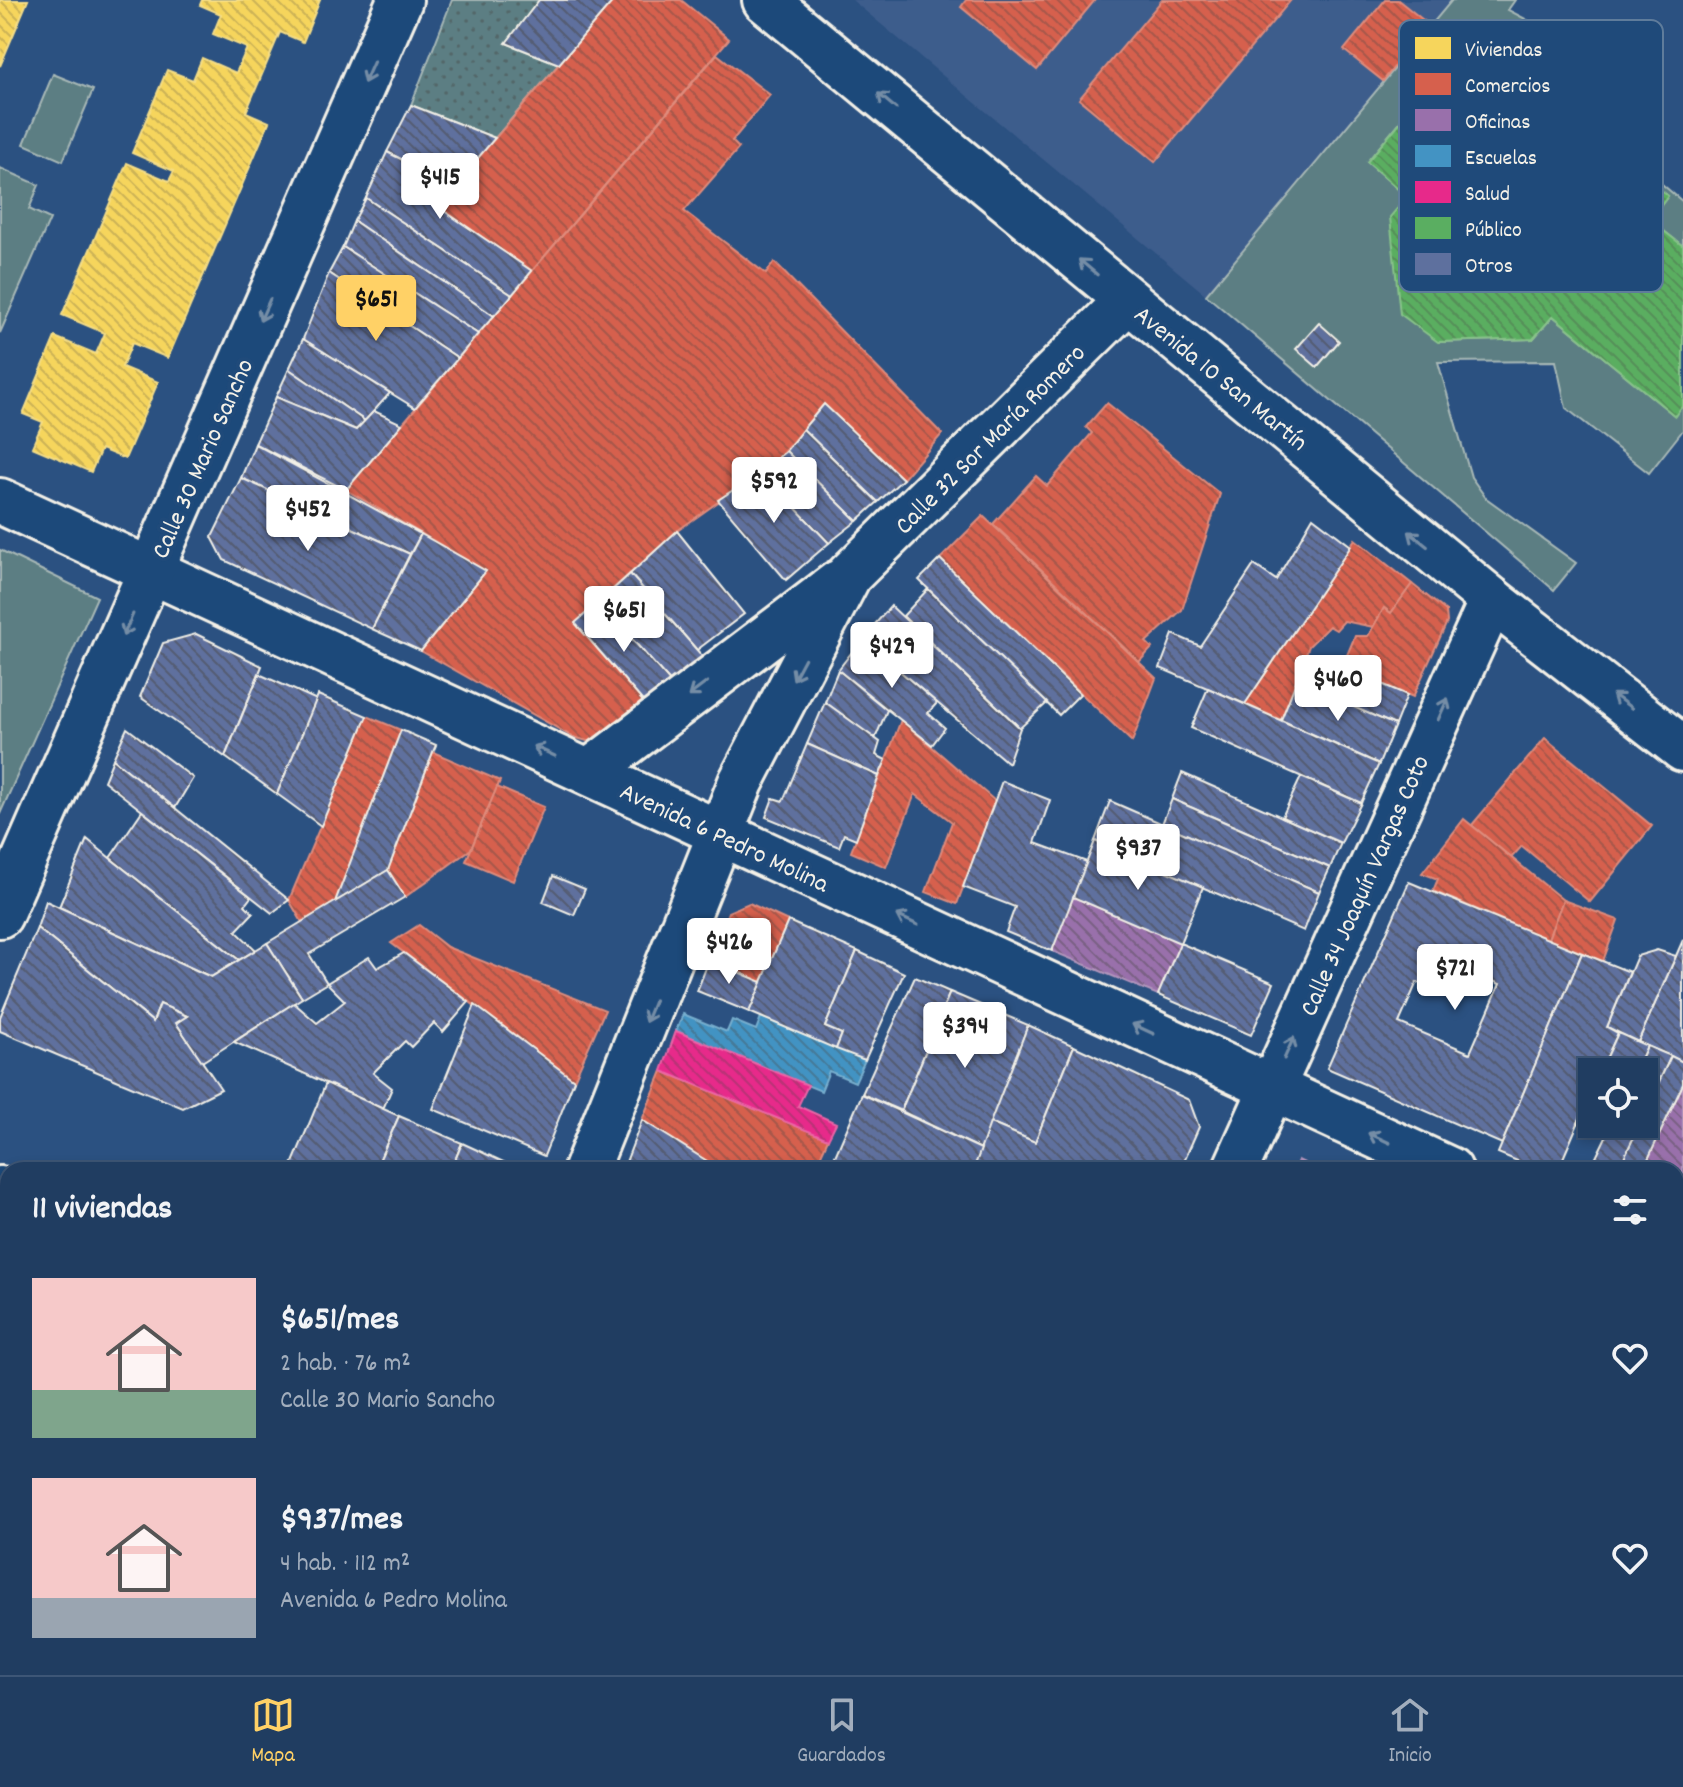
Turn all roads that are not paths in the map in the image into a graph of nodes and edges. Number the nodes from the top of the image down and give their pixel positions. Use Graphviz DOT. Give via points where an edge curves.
graph roads {
  1 [pos="400,0"];
  2 [pos="765,0"];
  3 [pos="1128,300"];
  4 [pos="0,501"];
  5 [pos="152,571"];
  6 [pos="849,575"];
  7 [pos="1492,600"];
  8 [pos="1683,749"];
  9 [pos="589,772"];
  10 [pos="721,835"];
  11 [pos="0,915"];
  12 [pos="1271,1088"];
  13 [pos="589,1162"];
  14 [pos="1239,1162"];
  15 [pos="1433,1162"];
  1 -- 5 [label="street, Calle 30 Mario Sancho, one-way"];
  3 -- 2 [label="street, Avenida 10 San Martín, one-way"];
  3 -- 6 [label="street, Calle 32 Sor María Romero"];
  7 -- 3 [label="street, Avenida 10 San Martín, one-way"];
  4 -- 5 [label="street, Avenida 6 Pedro Molina"];
  9 -- 5 [label="street, Avenida 6 Pedro Molina, one-way"];
  5 -- 11 [label="street, Calle 30 Mario Sancho, one-way"];
  6 -- 9 [label="street, Calle 32 Sor María Romero, one-way"];
  6 -- 10 [label="street, Calle 32 Sor María Romero, one-way" via="741,782"];
  8 -- 7 [label="street, Avenida 10 San Martín, one-way"];
  12 -- 7 [label="street, Calle 34 Joaquín Vargas Coto, one-way"];
  9 -- 10 [label="street, Avenida 6 Pedro Molina"];
  12 -- 10 [label="street, Avenida 6 Pedro Molina, one-way"];
  10 -- 13 [label="street, Calle 32 Sor María Romero, one-way"];
  12 -- 14 [label="street, Calle 34 Joaquín Vargas Coto"];
  15 -- 12 [label="street, Avenida 6 Pedro Molina, one-way"];
}
